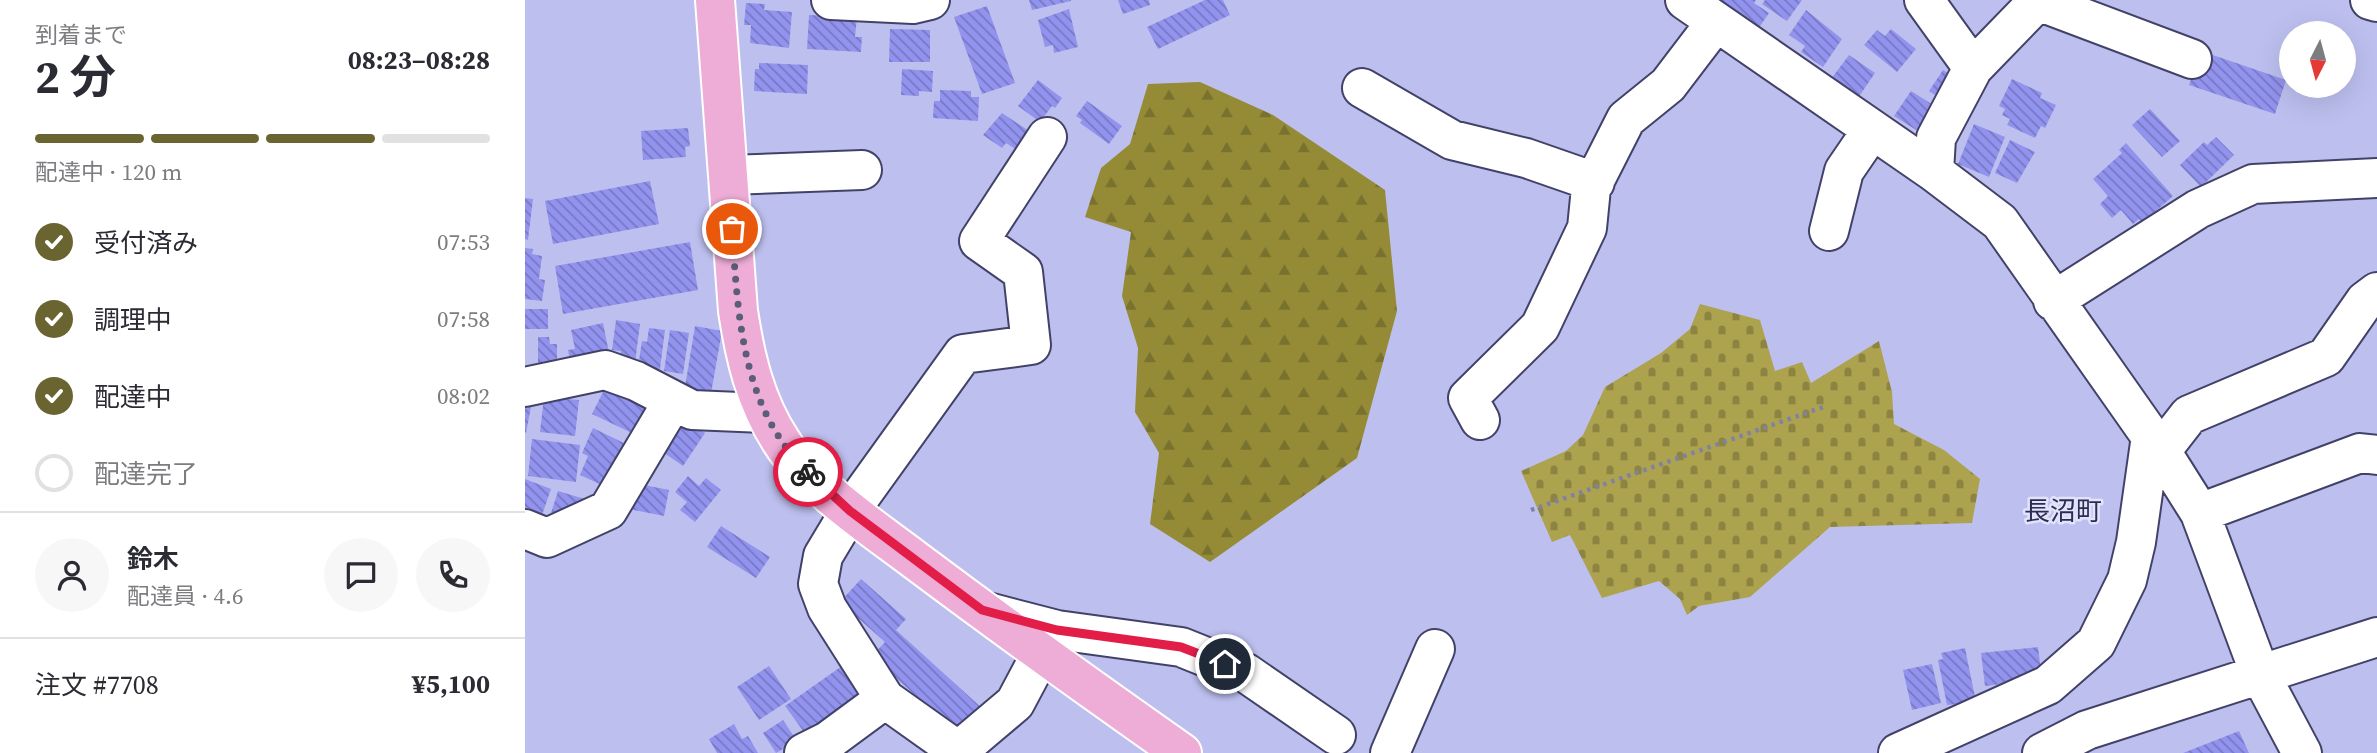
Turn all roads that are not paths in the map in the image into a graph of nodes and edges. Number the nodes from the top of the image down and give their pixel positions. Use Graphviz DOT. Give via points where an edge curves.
graph roads {
  1 [pos="715,0"];
  2 [pos="831,0"];
  3 [pos="930,0"];
  4 [pos="1924,0"];
  5 [pos="2370,0"];
  6 [pos="2039,1"];
  7 [pos="2377,2"];
  8 [pos="1697,7"];
  9 [pos="2192,59"];
  10 [pos="1973,68"];
  11 [pos="1362,88"];
  12 [pos="1872,130"];
  13 [pos="1047,137"];
  14 [pos="862,170"];
  15 [pos="1934,172"];
  16 [pos="728,175"];
  17 [pos="2377,178"];
  18 [pos="1595,182"];
  19 [pos="1829,231"];
  20 [pos="2377,292"];
  21 [pos="2053,301"];
  22 [pos="525,387"];
  23 [pos="673,401"];
  24 [pos="764,413"];
  25 [pos="1480,420"];
  26 [pos="2156,444"];
  27 [pos="2377,455"];
  28 [pos="850,511"];
  29 [pos="2200,513"];
  30 [pos="525,529"];
  31 [pos="982,610"];
  32 [pos="2377,638"];
  33 [pos="1435,649"];
  34 [pos="1041,654"];
  35 [pos="2260,674"];
  36 [pos="885,699"];
  37 [pos="1330,744"];
  38 [pos="959,752"];
  39 [pos="804,753"];
  40 [pos="1182,753"];
  41 [pos="1372,753"];
  42 [pos="1390,753"];
  43 [pos="1898,753"];
  44 [pos="2042,753"];
  45 [pos="2302,753"];
  1 -- 16 [label="main road"];
  2 -- 3 [label="street" via="913,4"];
  4 -- 10 [label="street"];
  5 -- 7 [label="street"];
  6 -- 9 [label="street"];
  6 -- 10 [label="street"];
  8 -- 12 [label="street"];
  8 -- 18 [label="street" via="1668,85 1626,119"];
  10 -- 15 [label="street" via="1936,138"];
  11 -- 18 [label="street" via="1452,139"];
  12 -- 15 [label="street"];
  12 -- 19 [label="street" via="1844,171"];
  13 -- 28 [label="street" via="979,241 1023,272 1031,345 963,354"];
  14 -- 16 [label="street"];
  15 -- 21 [label="street" via="2000,222"];
  16 -- 24 [label="main road" via="738,311 745,357"];
  17 -- 21 [label="street" via="2253,184 2198,209"];
  18 -- 25 [label="street" via="1587,228 1540,327 1468,398"];
  20 -- 26 [label="street" via="2365,300 2326,357 2189,415"];
  21 -- 26 [label="street"];
  22 -- 23 [label="street" via="605,370"];
  23 -- 24 [label="street" via="692,410"];
  23 -- 30 [label="street" via="608,510 547,538"];
  24 -- 28 [label="main road" via="782,444"];
  26 -- 29 [label="street"];
  26 -- 43 [label="street" via="2127,580 2096,643 2048,685"];
  27 -- 29 [label="street" via="2360,453"];
  28 -- 31 [label="main road"];
  28 -- 36 [label="street" via="823,556 818,584 827,608"];
  29 -- 35 [label="street"];
  31 -- 34 [label="main road"];
  31 -- 37 [label="street" via="1057,630 1181,647 1246,673"];
  32 -- 35 [label="street"];
  33 -- 42 [label="street"];
  34 -- 38 [label="street" via="1015,703"];
  34 -- 40 [label="main road"];
  35 -- 44 [label="street" via="2087,730"];
  35 -- 45 [label="street"];
  36 -- 38 [label="street"];
  36 -- 39 [label="street"];
  37 -- 41 [label="street"];
}
